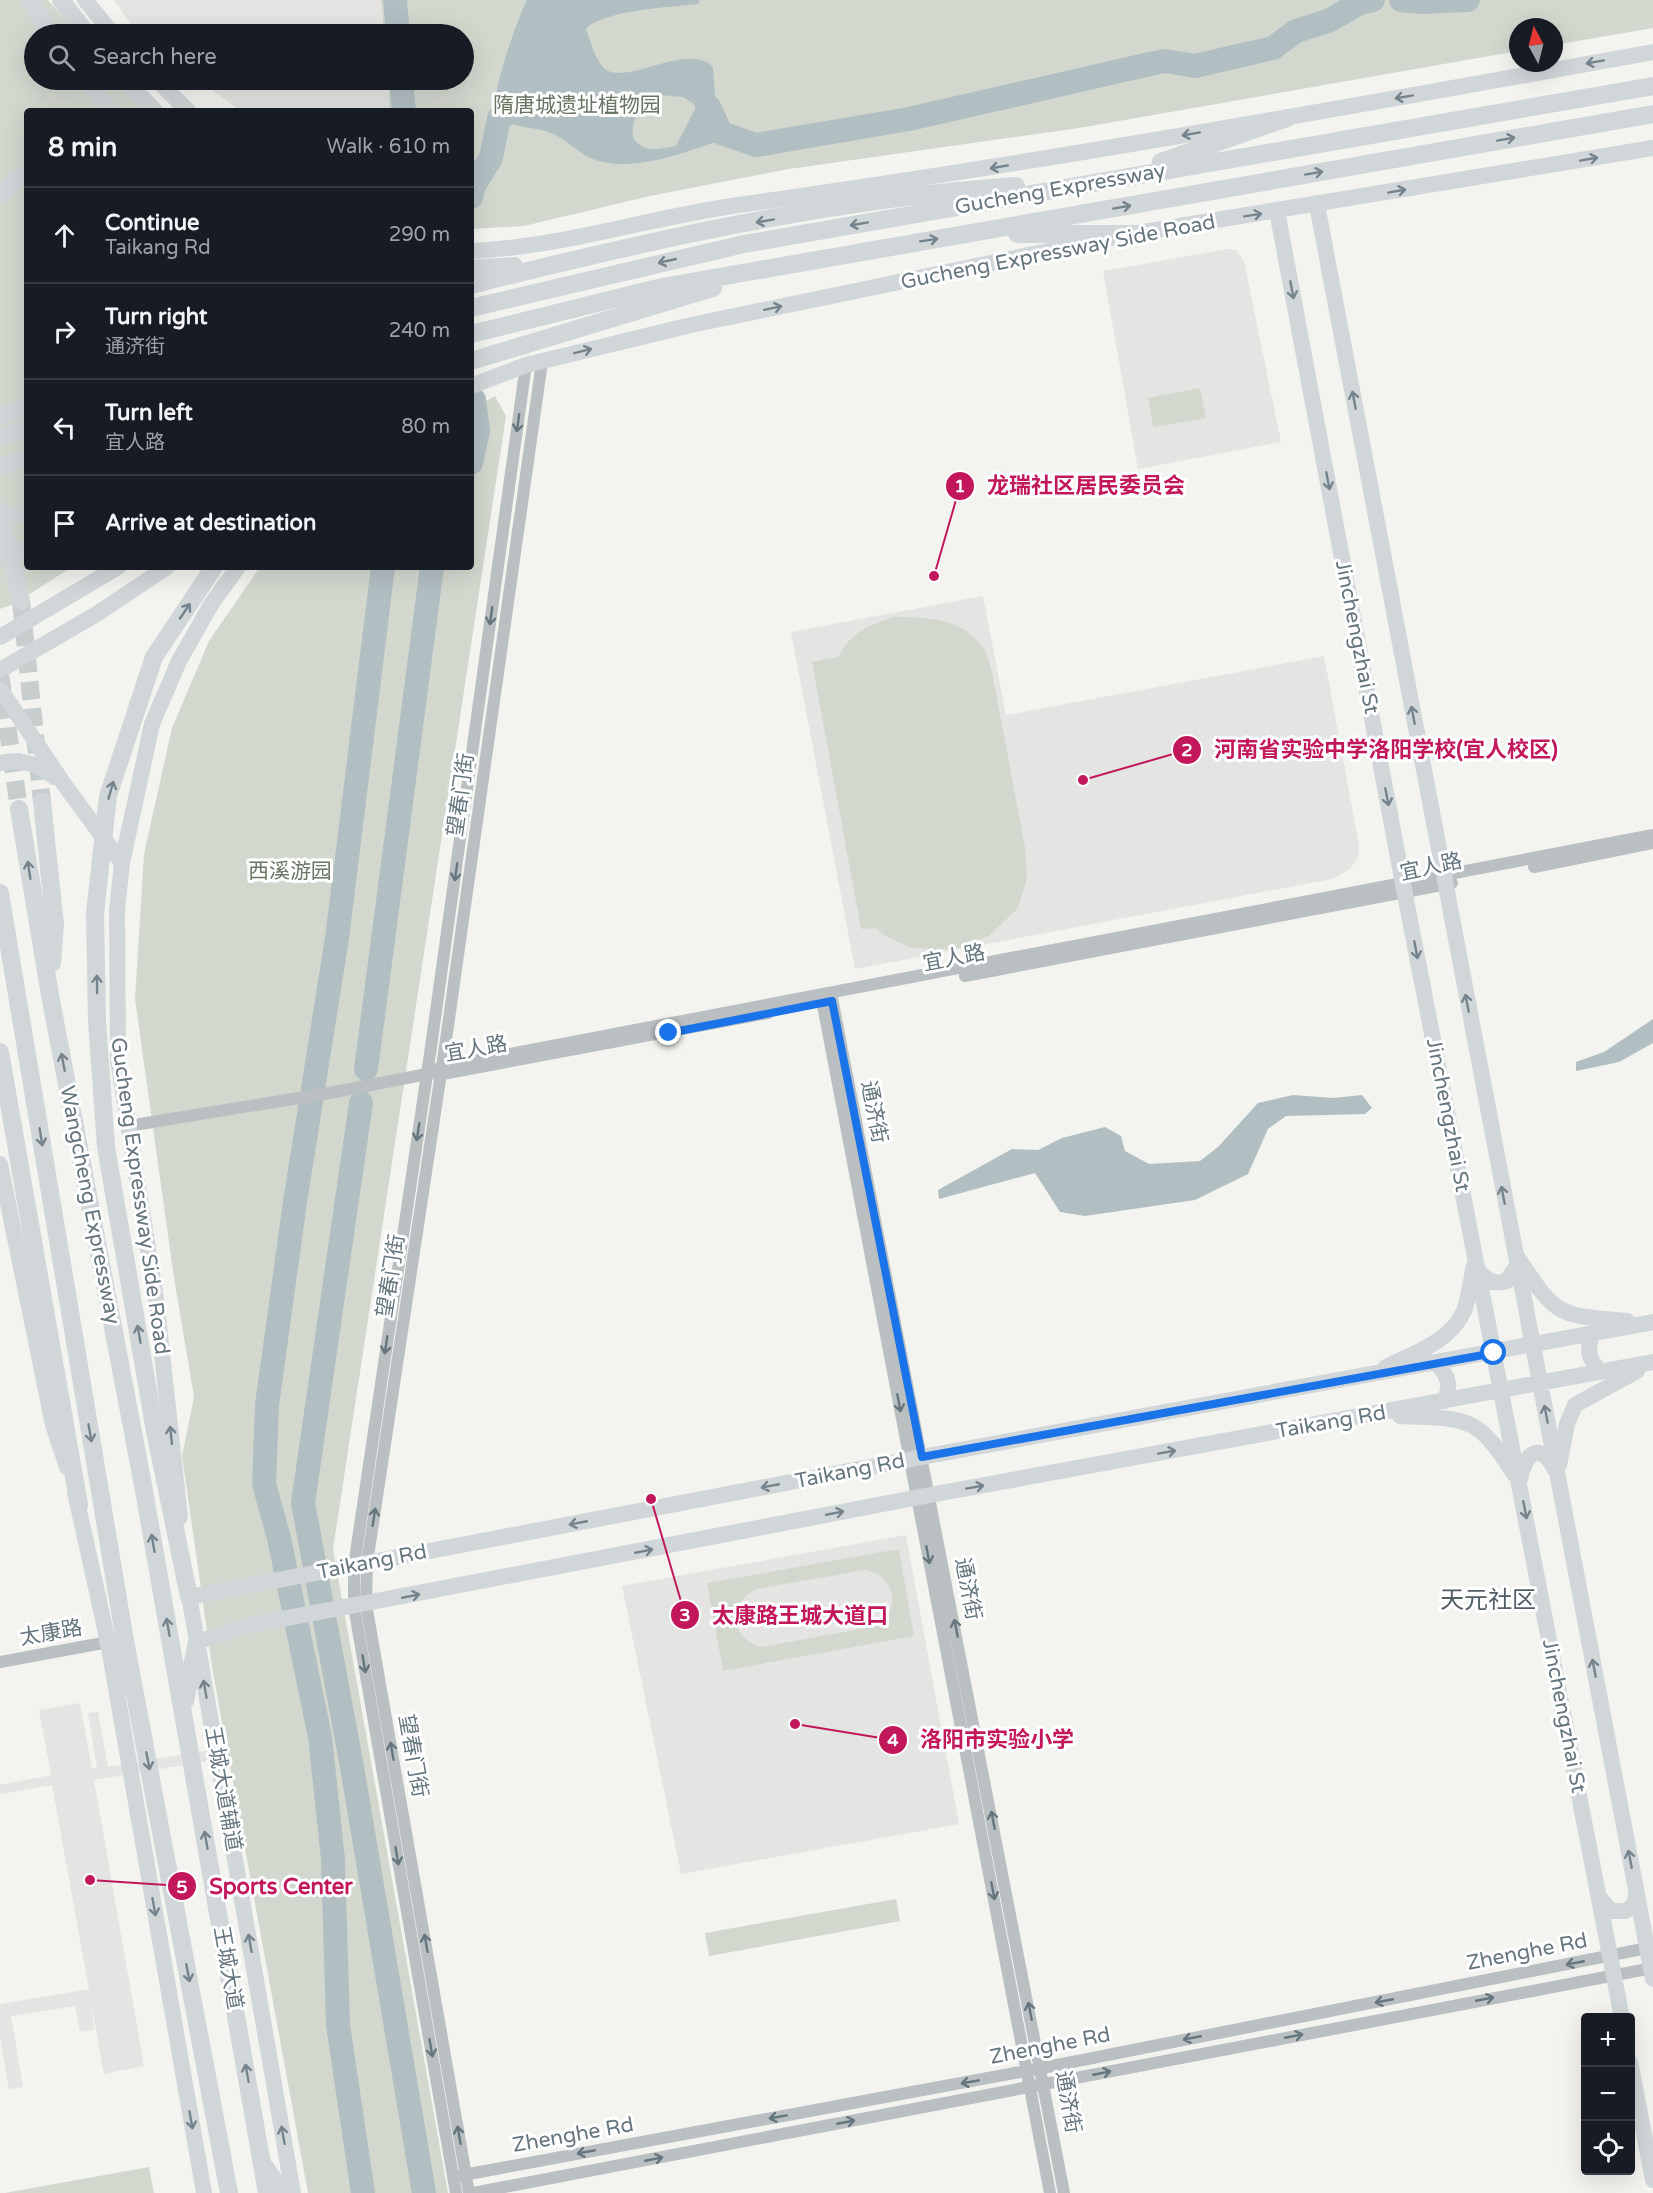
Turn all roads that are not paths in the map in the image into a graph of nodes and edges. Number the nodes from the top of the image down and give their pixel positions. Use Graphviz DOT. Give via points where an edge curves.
graph roads {
  1 [pos="30,0"];
  2 [pos="61,0"];
  3 [pos="86,0"];
  4 [pos="44,24"];
  5 [pos="79,24"];
  6 [pos="105,24"];
  7 [pos="1653,52"];
  8 [pos="1653,86"];
  9 [pos="93,90"];
  10 [pos="134,90"];
  11 [pos="167,90"];
  12 [pos="108,108"];
  13 [pos="151,108"];
  14 [pos="185,108"];
  15 [pos="1653,114"];
  16 [pos="1287,118"];
  17 [pos="1653,148"];
  18 [pos="24,176"];
  19 [pos="1112,180"];
  20 [pos="0,195"];
  21 [pos="1317,205"];
  22 [pos="1277,212"];
  23 [pos="967,234"];
  24 [pos="1131,234"];
  25 [pos="474,251"];
  26 [pos="563,262"];
  27 [pos="778,267"];
  28 [pos="474,269"];
  29 [pos="474,284"];
  30 [pos="474,307"];
  31 [pos="474,333"];
  32 [pos="474,360"];
  33 [pos="534,363"];
  34 [pos="474,385"];
  35 [pos="24,409"];
  36 [pos="0,416"];
  37 [pos="24,430"];
  38 [pos="0,437"];
  39 [pos="24,460"];
  40 [pos="0,466"];
  41 [pos="0,511"];
  42 [pos="24,514"];
  43 [pos="0,518"];
  44 [pos="24,551"];
  45 [pos="0,557"];
  46 [pos="113,570"];
  47 [pos="154,570"];
  48 [pos="162,570"];
  49 [pos="212,570"];
  50 [pos="236,570"];
  51 [pos="134,587"];
  52 [pos="21,601"];
  53 [pos="0,637"];
  54 [pos="0,670"];
  55 [pos="0,689"];
  56 [pos="0,763"];
  57 [pos="66,787"];
  58 [pos="42,802"];
  59 [pos="19,809"];
  60 [pos="1653,835"];
  61 [pos="1653,843"];
  62 [pos="122,863"];
  63 [pos="1444,880"];
  64 [pos="1404,888"];
  65 [pos="0,893"];
  66 [pos="0,956"];
  67 [pos="50,995"];
  68 [pos="827,998"];
  69 [pos="19,1001"];
  70 [pos="0,1052"];
  71 [pos="442,1071"];
  72 [pos="427,1074"];
  73 [pos="129,1126"];
  74 [pos="0,1164"];
  75 [pos="1516,1259"];
  76 [pos="1477,1264"];
  77 [pos="106,1289"];
  78 [pos="66,1298"];
  79 [pos="1650,1322"];
  80 [pos="1593,1334"];
  81 [pos="1532,1346"];
  82 [pos="1494,1353"];
  83 [pos="1653,1362"];
  84 [pos="1436,1363"];
  85 [pos="1601,1372"];
  86 [pos="1369,1376"];
  87 [pos="1540,1384"];
  88 [pos="1501,1391"];
  89 [pos="1444,1401"];
  90 [pos="1372,1414"];
  91 [pos="156,1431"];
  92 [pos="916,1458"];
  93 [pos="1557,1475"];
  94 [pos="1520,1483"];
  95 [pos="924,1496"];
  96 [pos="79,1504"];
  97 [pos="360,1564"];
  98 [pos="189,1597"];
  99 [pos="164,1600"];
  100 [pos="360,1605"];
  101 [pos="117,1642"];
  102 [pos="197,1642"];
  103 [pos="0,1662"];
  104 [pos="183,1712"];
  105 [pos="1636,1890"];
  106 [pos="1599,1896"];
  107 [pos="1650,1948"];
  108 [pos="1610,1956"];
  109 [pos="1652,1971"];
  110 [pos="1614,1975"];
  111 [pos="1621,2013"];
  112 [pos="1631,2067"];
  113 [pos="1042,2068"];
  114 [pos="1027,2071"];
  115 [pos="1045,2084"];
  116 [pos="1030,2087"];
  117 [pos="262,2162"];
  118 [pos="224,2168"];
  119 [pos="460,2176"];
  120 [pos="1653,2180"];
  121 [pos="204,2193"];
  122 [pos="218,2193"];
  123 [pos="229,2193"];
  124 [pos="267,2193"];
  125 [pos="283,2193"];
  126 [pos="293,2193"];
  127 [pos="456,2193"];
  128 [pos="471,2193"];
  129 [pos="1050,2193"];
  130 [pos="1064,2193"];
  1 -- 4 [label="highway"];
  2 -- 5 [label="highway"];
  3 -- 6 [label="main road"];
  7 -- 16 [label="main road, one-way"];
  8 -- 19 [label="highway, Gucheng Expressway"];
  9 -- 12 [label="highway"];
  10 -- 13 [label="highway"];
  11 -- 14 [label="main road"];
  23 -- 15 [label="highway, Gucheng Expressway, one-way"];
  16 -- 19 [label="highway"];
  16 -- 25 [label="main road, one-way" via="919,180 732,206 559,242"];
  21 -- 17 [label="main road, Gucheng Expressway Side Road, one-way"];
  18 -- 20 [label="highway"];
  19 -- 26 [label="highway, one-way" via="950,191 685,236"];
  19 -- 30 [label="highway, Gucheng Expressway, one-way" via="744,244"];
  21 -- 22 [label="main road, Gucheng Expressway Side Road"];
  63 -- 21 [label="main road, Jinchengzhai St, one-way"];
  24 -- 22 [label="main road, Gucheng Expressway Side Road, one-way"];
  22 -- 64 [label="main road, Jinchengzhai St, one-way"];
  23 -- 24 [label="highway"];
  27 -- 23 [label="highway, Gucheng Expressway, one-way"];
  33 -- 24 [label="main road, Gucheng Expressway Side Road, one-way" via="691,325"];
  26 -- 28 [label="highway"];
  26 -- 29 [label="highway"];
  27 -- 31 [label="highway, Gucheng Expressway" via="662,287"];
  27 -- 32 [label="highway"];
  33 -- 34 [label="main road, Gucheng Expressway Side Road"];
  33 -- 71 [label="street, 望春门街"];
  33 -- 72 [label="street, 望春门街, one-way"];
  35 -- 36 [label="highway"];
  37 -- 38 [label="highway"];
  39 -- 40 [label="highway"];
  41 -- 52 [label="highway"];
  42 -- 43 [label="highway"];
  44 -- 45 [label="highway"];
  46 -- 53 [label="main road"];
  47 -- 51 [label="main road"];
  48 -- 51 [label="main road"];
  91 -- 49 [label="highway, one-way" via="106,1147 97,1021 95,912 108,796 154,657"];
  50 -- 62 [label="main road, Gucheng Expressway Side Road" via="179,660 152,724"];
  51 -- 54 [label="main road" via="95,615"];
  55 -- 57 [label="main road"];
  56 -- 57 [label="main road" via="40,765"];
  57 -- 62 [label="main road"];
  58 -- 67 [label="highway" via="55,925"];
  67 -- 59 [label="highway, Wangcheng Expressway, one-way"];
  60 -- 63 [label="street, 宜人路"];
  61 -- 63 [label="street, 宜人路"];
  62 -- 73 [label="main road, Gucheng Expressway Side Road" via="117,910 118,1060"];
  63 -- 64 [label="street, 宜人路"];
  75 -- 63 [label="main road, Jinchengzhai St, one-way"];
  64 -- 68 [label="street, 宜人路"];
  64 -- 76 [label="main road, Jinchengzhai St, one-way"];
  65 -- 69 [label="highway, Wangcheng Expressway"];
  66 -- 69 [label="highway"];
  77 -- 67 [label="highway, Wangcheng Expressway, one-way"];
  68 -- 71 [label="street, 宜人路"];
  68 -- 92 [label="street, 通济街"];
  69 -- 78 [label="highway, Wangcheng Expressway, one-way"];
  70 -- 96 [label="highway"];
  71 -- 72 [label="street, 宜人路"];
  97 -- 71 [label="street, 望春门街, one-way"];
  72 -- 73 [label="street, 宜人路"];
  72 -- 97 [label="street, 望春门街, one-way"];
  98 -- 73 [label="main road, Gucheng Expressway Side Road, one-way" via="156,1299"];
  74 -- 96 [label="main road" via="53,1425"];
  75 -- 76 [label="main road" via="1508,1281 1498,1284 1489,1282"];
  75 -- 79 [label="main road" via="1558,1310 1580,1317"];
  75 -- 81 [label="main road, Jinchengzhai St"];
  76 -- 82 [label="main road, Jinchengzhai St"];
  76 -- 86 [label="main road" via="1455,1327 1439,1340"];
  77 -- 91 [label="highway"];
  99 -- 77 [label="highway, Wangcheng Expressway, one-way"];
  78 -- 96 [label="highway"];
  78 -- 101 [label="highway, Wangcheng Expressway, one-way"];
  79 -- 80 [label="main road, Taikang Rd"];
  80 -- 81 [label="main road, Taikang Rd"];
  80 -- 85 [label="main road" via="1588,1346 1590,1361"];
  81 -- 82 [label="main road, Taikang Rd"];
  81 -- 87 [label="main road, Jinchengzhai St"];
  82 -- 84 [label="main road, Taikang Rd"];
  82 -- 88 [label="main road, Jinchengzhai St"];
  83 -- 85 [label="main road, Taikang Rd"];
  83 -- 93 [label="main road" via="1575,1405 1567,1424"];
  84 -- 86 [label="main road, Taikang Rd"];
  84 -- 89 [label="main road" via="1447,1374 1449,1392"];
  85 -- 87 [label="main road, Taikang Rd"];
  86 -- 92 [label="main road, Taikang Rd"];
  87 -- 88 [label="main road, Taikang Rd"];
  93 -- 87 [label="main road, Jinchengzhai St, one-way"];
  88 -- 89 [label="main road, Taikang Rd"];
  88 -- 94 [label="main road, Jinchengzhai St"];
  89 -- 90 [label="main road, Taikang Rd"];
  90 -- 94 [label="main road" via="1452,1418 1475,1426 1492,1440"];
  95 -- 90 [label="main road, Taikang Rd, one-way"];
  91 -- 98 [label="highway"];
  92 -- 95 [label="street, 通济街"];
  92 -- 97 [label="main road, Taikang Rd, one-way"];
  93 -- 94 [label="main road" via="1550,1459 1539,1453 1531,1454 1524,1461"];
  105 -- 93 [label="main road, Jinchengzhai St, one-way"];
  94 -- 106 [label="main road, Jinchengzhai St, one-way"];
  100 -- 95 [label="main road, Taikang Rd, one-way"];
  113 -- 95 [label="street, 通济街, one-way"];
  95 -- 114 [label="street, 通济街, one-way"];
  96 -- 101 [label="main road"];
  97 -- 98 [label="main road, Taikang Rd"];
  97 -- 100 [label="street, 望春门街"];
  98 -- 102 [label="main road, 王城大道辅道"];
  104 -- 99 [label="highway, 王城大道, one-way"];
  100 -- 102 [label="main road, Taikang Rd" via="246,1626"];
  100 -- 119 [label="street, 望春门街"];
  101 -- 103 [label="street, 太康路"];
  101 -- 118 [label="highway, 王城大道, one-way" via="140,1717"];
  101 -- 121 [label="main road, one-way"];
  102 -- 104 [label="highway"];
  126 -- 102 [label="main road, 王城大道辅道, one-way"];
  117 -- 104 [label="highway, 王城大道, one-way"];
  105 -- 106 [label="main road" via="1635,1904 1626,1911 1611,1911"];
  105 -- 107 [label="main road, Jinchengzhai St"];
  106 -- 108 [label="main road, Jinchengzhai St"];
  107 -- 108 [label="street, Zhenghe Rd"];
  107 -- 109 [label="main road, Jinchengzhai St"];
  108 -- 110 [label="main road, Jinchengzhai St"];
  108 -- 113 [label="street, Zhenghe Rd, one-way"];
  109 -- 110 [label="street, Zhenghe Rd"];
  110 -- 111 [label="main road, Jinchengzhai St"];
  115 -- 110 [label="street, Zhenghe Rd, one-way"];
  112 -- 120 [label="main road"];
  113 -- 114 [label="street, Zhenghe Rd"];
  113 -- 115 [label="street, 通济街"];
  114 -- 116 [label="street, 通济街"];
  114 -- 119 [label="street, Zhenghe Rd, one-way"];
  115 -- 116 [label="street, Zhenghe Rd"];
  115 -- 130 [label="street, 通济街"];
  128 -- 116 [label="street, Zhenghe Rd, one-way"];
  116 -- 129 [label="street, 通济街"];
  117 -- 124 [label="highway, 王城大道"];
  117 -- 125 [label="highway"];
  118 -- 122 [label="highway"];
  118 -- 123 [label="highway, 王城大道"];
  119 -- 127 [label="street, 望春门街"];
  119 -- 128 [label="street, 望春门街"];
}
